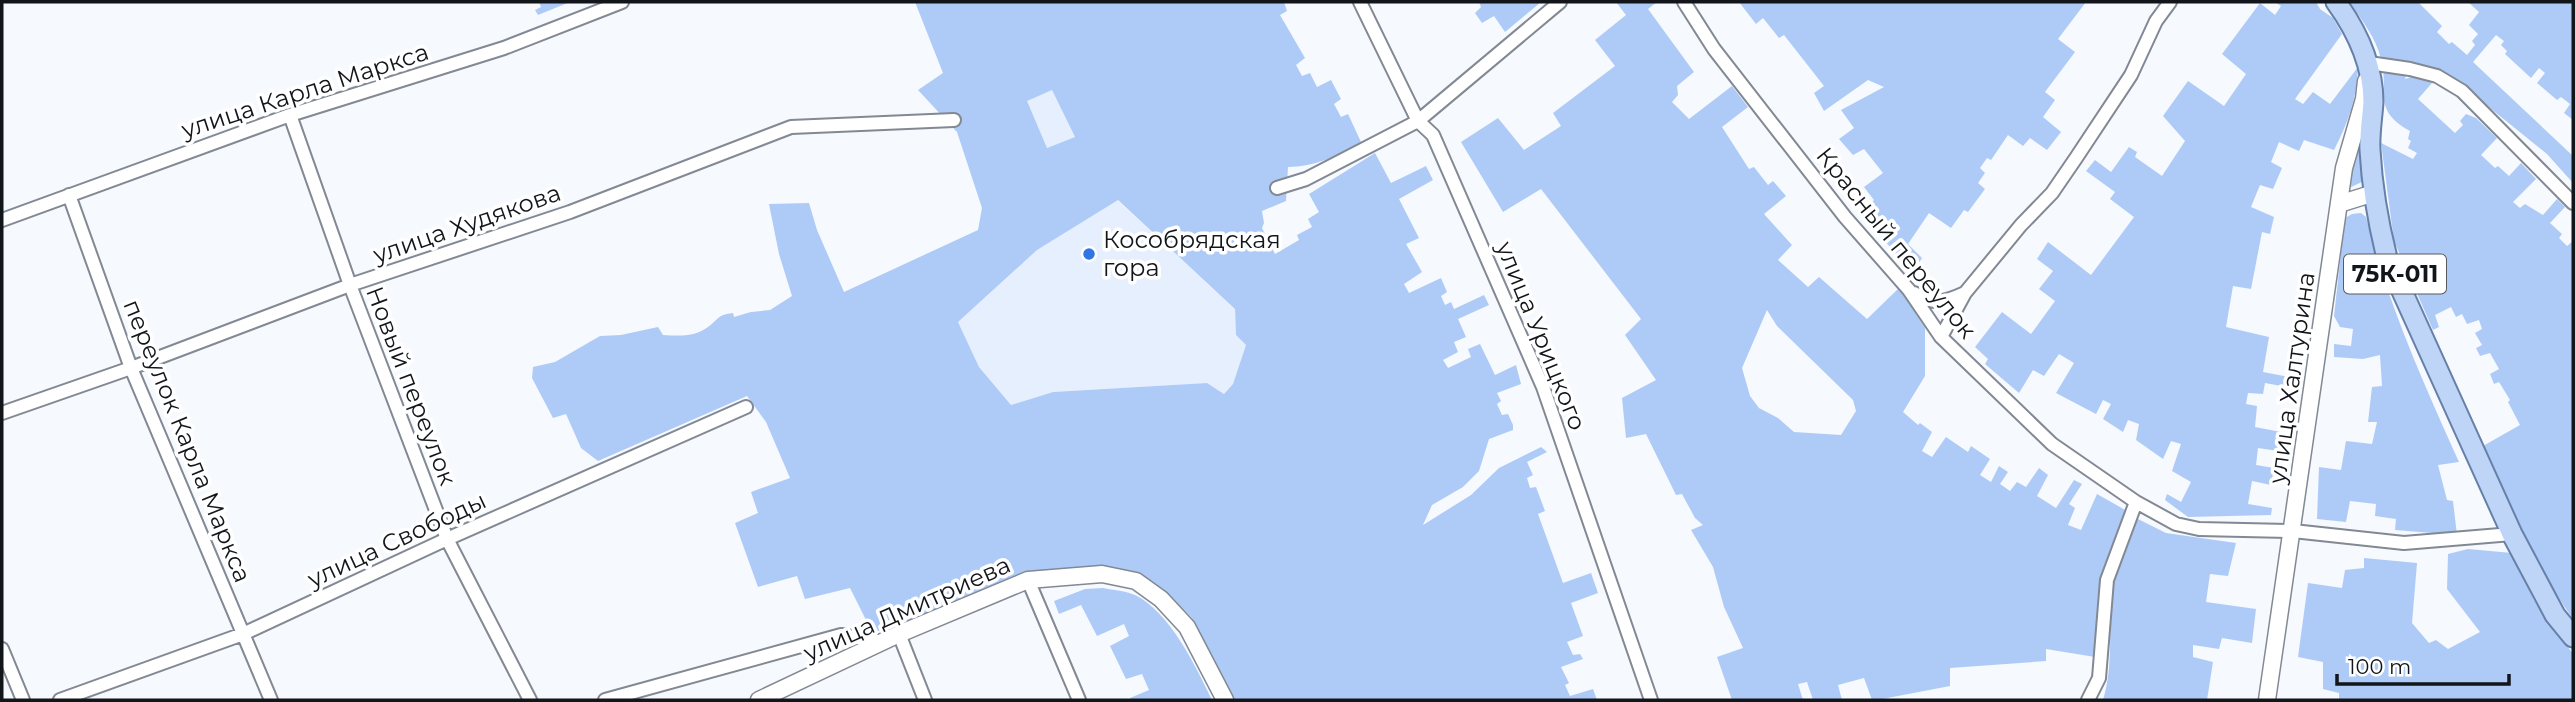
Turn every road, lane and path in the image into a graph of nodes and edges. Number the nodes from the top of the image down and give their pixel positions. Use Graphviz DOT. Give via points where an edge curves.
graph roads {
  1 [pos="622,2"];
  2 [pos="1360,2"];
  3 [pos="1560,2"];
  4 [pos="1684,2"];
  5 [pos="2171,2"];
  6 [pos="2336,2"];
  7 [pos="2369,64"];
  8 [pos="290,115"];
  9 [pos="954,120"];
  10 [pos="1419,121"];
  11 [pos="1277,188"];
  12 [pos="2374,193"];
  13 [pos="69,195"];
  14 [pos="2573,203"];
  15 [pos="2339,204"];
  16 [pos="2,220"];
  17 [pos="350,285"];
  18 [pos="1909,290"];
  19 [pos="1965,293"];
  20 [pos="1941,337"];
  21 [pos="131,368"];
  22 [pos="746,407"];
  23 [pos="2,413"];
  24 [pos="2136,502"];
  25 [pos="2293,531"];
  26 [pos="2512,534"];
  27 [pos="447,539"];
  28 [pos="1028,580"];
  29 [pos="243,634"];
  30 [pos="899,634"];
  31 [pos="2573,637"];
  32 [pos="883,642"];
  33 [pos="2,649"];
  34 [pos="769,698"];
  35 [pos="23,700"];
  36 [pos="60,700"];
  37 [pos="271,700"];
  38 [pos="530,700"];
  39 [pos="605,700"];
  40 [pos="925,700"];
  41 [pos="1079,700"];
  42 [pos="1225,700"];
  43 [pos="1651,700"];
  44 [pos="2088,700"];
  45 [pos="2267,700"];
  1 -- 8 [label="street, улица Карла Маркса" via="504,48"];
  2 -- 10 [label="street, улица Урицкого"];
  3 -- 10 [label="street"];
  4 -- 18 [label="street, Красный переулок" via="1714,49 1828,196"];
  5 -- 19 [label="street" via="2156,21 2131,75 2058,184"];
  6 -- 7 [label="main road, 75К-011"];
  7 -- 12 [label="main road, 75К-011"];
  7 -- 14 [label="street" via="2437,76 2462,91"];
  7 -- 15 [label="street, улица Халтурина"];
  8 -- 13 [label="street, улица Карла Маркса"];
  8 -- 17 [label="street, Новый переулок"];
  9 -- 17 [label="street, улица Худякова" via="791,127 570,212"];
  10 -- 11 [label="street" via="1306,179"];
  10 -- 43 [label="street, улица Урицкого" via="1433,135 1543,387"];
  12 -- 15 [label="street"];
  12 -- 26 [label="main road, 75К-011" via="2387,258"];
  13 -- 16 [label="street, улица Карла Маркса"];
  13 -- 21 [label="street, переулок Карла Маркса"];
  15 -- 25 [label="street, улица Халтурина"];
  17 -- 21 [label="street, улица Худякова"];
  17 -- 27 [label="street, Новый переулок"];
  18 -- 19 [label="street" via="1929,301 1945,302"];
  18 -- 20 [label="street, Красный переулок"];
  19 -- 20 [label="street"];
  20 -- 24 [label="street, Красный переулок" via="2052,444"];
  21 -- 23 [label="street, улица Худякова"];
  21 -- 29 [label="street, переулок Карла Маркса"];
  22 -- 27 [label="street, улица Свободы"];
  24 -- 25 [label="street, Красный переулок" via="2176,524 2199,529"];
  24 -- 44 [label="street" via="2107,580 2099,678"];
  25 -- 26 [label="street, Красный переулок" via="2404,543"];
  25 -- 45 [label="street, улица Халтурина"];
  26 -- 31 [label="main road, 75К-011" via="2555,615"];
  27 -- 29 [label="street, улица Свободы"];
  27 -- 38 [label="street, Новый переулок"];
  28 -- 30 [label="street, улица Дмитриева"];
  28 -- 41 [label="street"];
  28 -- 42 [label="street, улица Дмитриева" via="1102,574 1136,581 1187,627"];
  29 -- 36 [label="street, улица Свободы"];
  29 -- 37 [label="street, переулок Карла Маркса"];
  30 -- 32 [label="street, улица Дмитриева"];
  30 -- 40 [label="street"];
  32 -- 34 [label="street, улица Дмитриева"];
  32 -- 39 [label="street" via="841,635"];
  33 -- 35 [label="street"];
}
